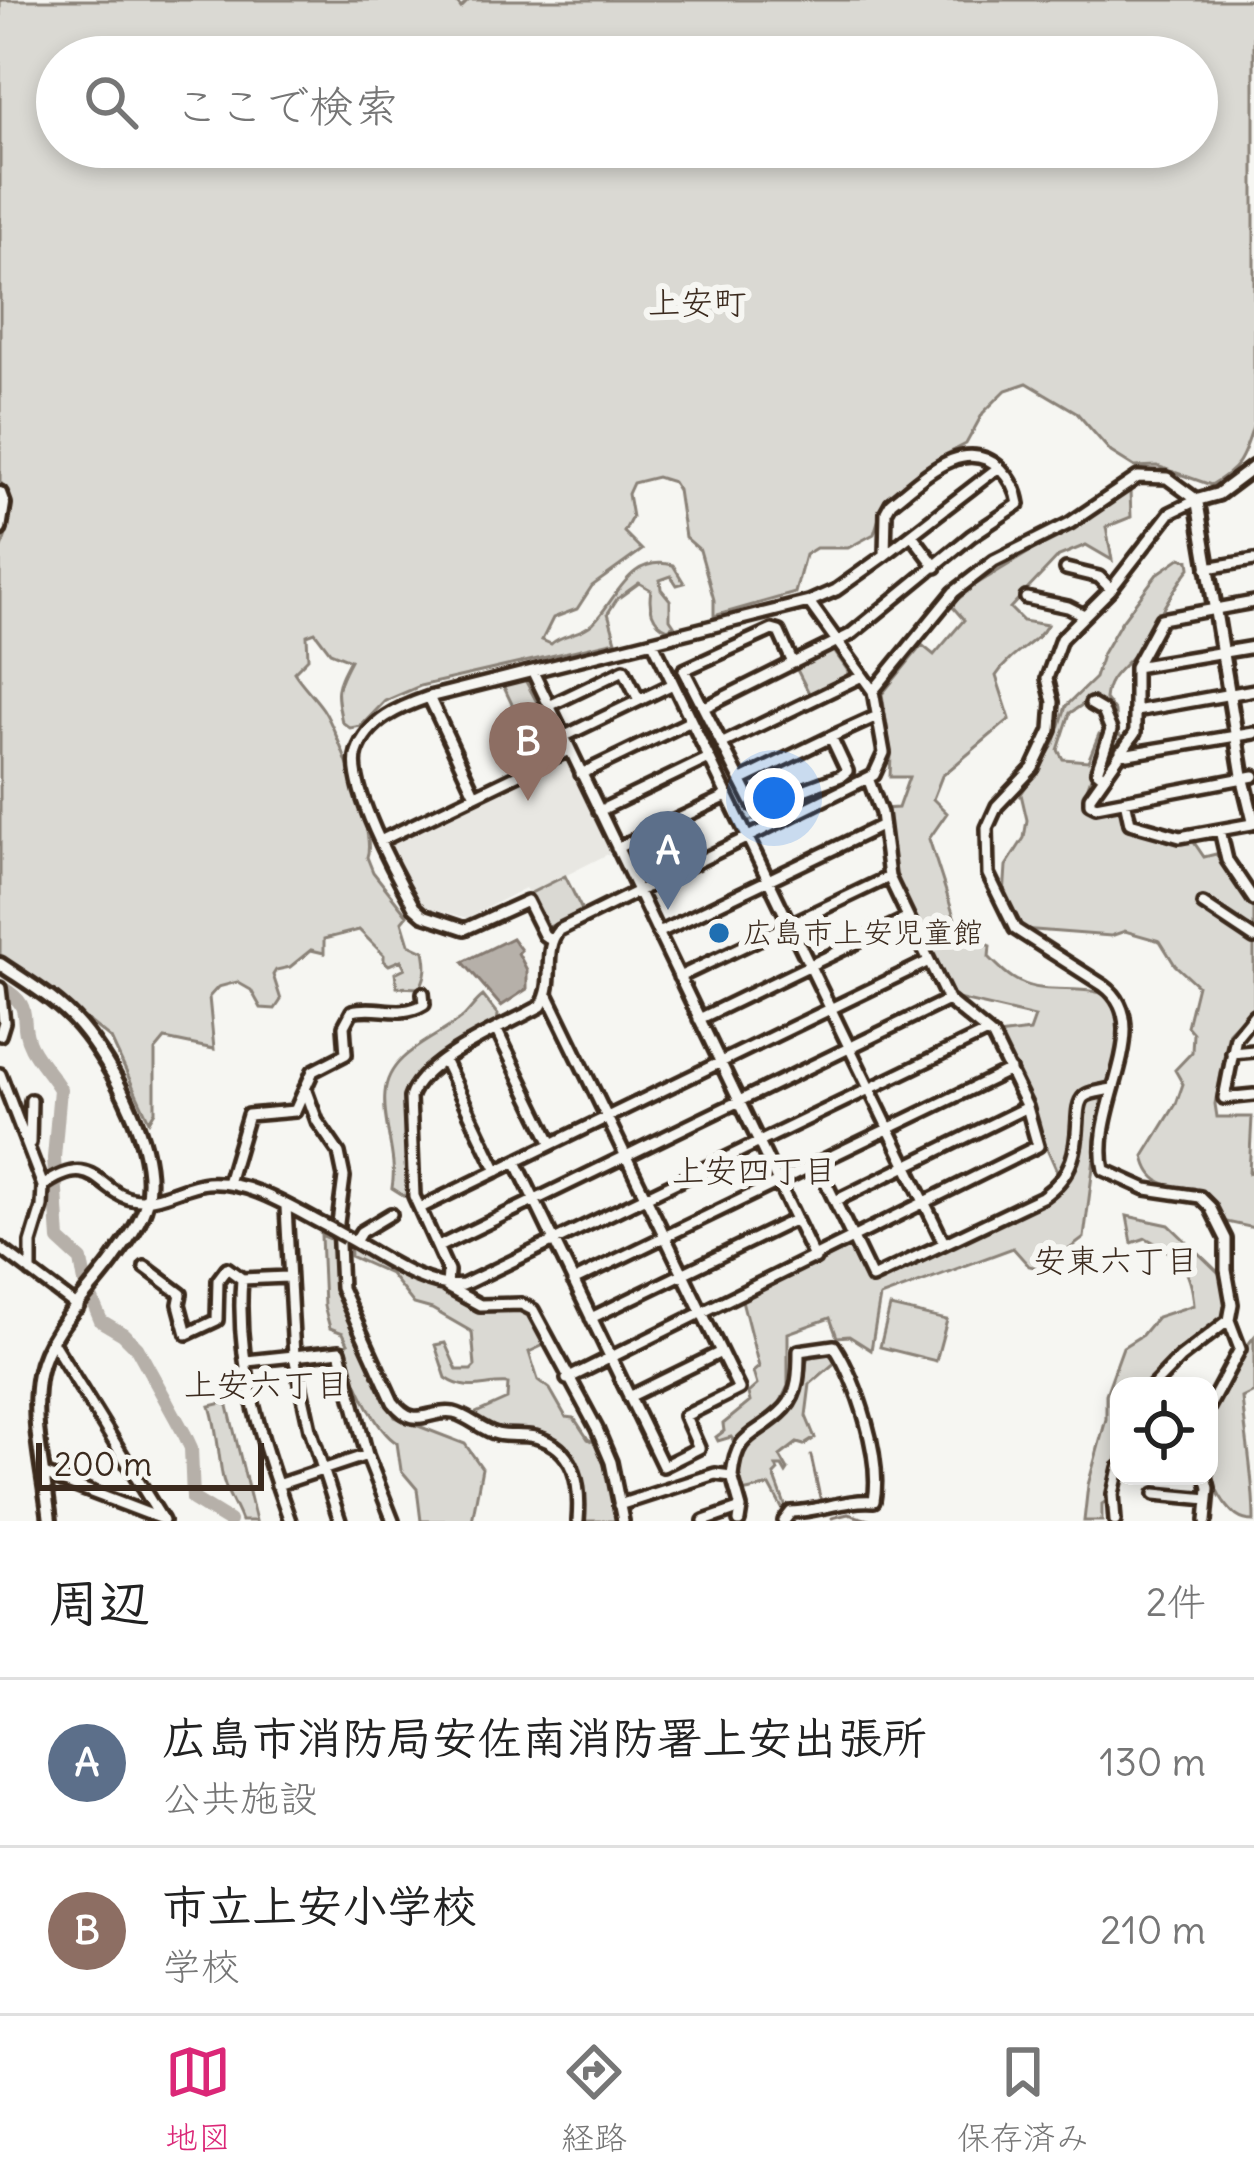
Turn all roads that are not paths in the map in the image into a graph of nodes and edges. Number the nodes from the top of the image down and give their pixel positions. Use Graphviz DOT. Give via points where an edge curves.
graph roads {
  1 [pos="999,467"];
  2 [pos="1254,467"];
  3 [pos="0,493"];
  4 [pos="1197,500"];
  5 [pos="0,529"];
  6 [pos="912,535"];
  7 [pos="885,555"];
  8 [pos="1254,560"];
  9 [pos="936,567"];
  10 [pos="1207,568"];
  11 [pos="1066,569"];
  12 [pos="1111,589"];
  13 [pos="1026,598"];
  14 [pos="809,602"];
  15 [pos="1254,602"];
  16 [pos="1214,610"];
  17 [pos="1084,615"];
  18 [pos="836,641"];
  19 [pos="653,642"];
  20 [pos="1254,647"];
  21 [pos="1221,653"];
  22 [pos="793,662"];
  23 [pos="1135,667"];
  24 [pos="533,672"];
  25 [pos="860,677"];
  26 [pos="673,684"];
  27 [pos="1254,690"];
  28 [pos="873,691"];
  29 [pos="1228,694"];
  30 [pos="429,697"];
  31 [pos="639,700"];
  32 [pos="1091,704"];
  33 [pos="549,706"];
  34 [pos="705,707"];
  35 [pos="1136,711"];
  36 [pos="874,717"];
  37 [pos="691,721"];
  38 [pos="1254,733"];
  39 [pos="1236,736"];
  40 [pos="563,737"];
  41 [pos="831,737"];
  42 [pos="723,743"];
  43 [pos="569,750"];
  44 [pos="1121,752"];
  45 [pos="709,758"];
  46 [pos="581,774"];
  47 [pos="1103,776"];
  48 [pos="1248,777"];
  49 [pos="868,778"];
  50 [pos="742,780"];
  51 [pos="475,795"];
  52 [pos="727,796"];
  53 [pos="1125,800"];
  54 [pos="599,811"];
  55 [pos="1253,824"];
  56 [pos="881,826"];
  57 [pos="1220,830"];
  58 [pos="746,836"];
  59 [pos="380,841"];
  60 [pos="617,848"];
  61 [pos="1254,875"];
  62 [pos="889,877"];
  63 [pos="768,880"];
  64 [pos="1241,880"];
  65 [pos="637,889"];
  66 [pos="1254,900"];
  67 [pos="1203,904"];
  68 [pos="908,918"];
  69 [pos="789,924"];
  70 [pos="658,933"];
  71 [pos="1254,938"];
  72 [pos="551,940"];
  73 [pos="929,961"];
  74 [pos="0,964"];
  75 [pos="809,966"];
  76 [pos="679,977"];
  77 [pos="0,988"];
  78 [pos="423,993"];
  79 [pos="548,996"];
  80 [pos="948,1000"];
  81 [pos="830,1009"];
  82 [pos="1254,1015"];
  83 [pos="699,1019"];
  84 [pos="497,1030"];
  85 [pos="987,1031"];
  86 [pos="0,1035"];
  87 [pos="849,1048"];
  88 [pos="1254,1051"];
  89 [pos="1232,1053"];
  90 [pos="444,1060"];
  91 [pos="720,1062"];
  92 [pos="1010,1070"];
  93 [pos="0,1074"];
  94 [pos="305,1088"];
  95 [pos="869,1088"];
  96 [pos="1111,1089"];
  97 [pos="1254,1095"];
  98 [pos="31,1100"];
  99 [pos="739,1101"];
  100 [pos="1027,1107"];
  101 [pos="608,1117"];
  102 [pos="889,1129"];
  103 [pos="758,1142"];
  104 [pos="552,1144"];
  105 [pos="30,1146"];
  106 [pos="627,1156"];
  107 [pos="516,1162"];
  108 [pos="817,1163"];
  109 [pos="907,1166"];
  110 [pos="497,1171"];
  111 [pos="778,1182"];
  112 [pos="228,1183"];
  113 [pos="43,1186"];
  114 [pos="646,1196"];
  115 [pos="147,1200"];
  116 [pos="534,1200"];
  117 [pos="835,1201"];
  118 [pos="926,1204"];
  119 [pos="286,1207"];
  120 [pos="420,1208"];
  121 [pos="391,1214"];
  122 [pos="796,1219"];
  123 [pos="666,1236"];
  124 [pos="350,1239"];
  125 [pos="854,1240"];
  126 [pos="554,1241"];
  127 [pos="944,1243"];
  128 [pos="438,1247"];
  129 [pos="2,1253"];
  130 [pos="815,1259"];
  131 [pos="145,1267"];
  132 [pos="31,1272"];
  133 [pos="684,1274"];
  134 [pos="287,1277"];
  135 [pos="242,1279"];
  136 [pos="573,1281"];
  137 [pos="447,1287"];
  138 [pos="80,1304"];
  139 [pos="703,1313"];
  140 [pos="591,1318"];
  141 [pos="1229,1320"];
  142 [pos="52,1343"];
  143 [pos="722,1352"];
  144 [pos="294,1356"];
  145 [pos="610,1358"];
  146 [pos="248,1361"];
  147 [pos="1162,1377"];
  148 [pos="567,1379"];
  149 [pos="1218,1390"];
  150 [pos="629,1397"];
  151 [pos="367,1455"];
  152 [pos="324,1472"];
  153 [pos="44,1474"];
  154 [pos="732,1475"];
  155 [pos="277,1485"];
  156 [pos="1115,1485"];
  157 [pos="1207,1485"];
  158 [pos="1155,1494"];
  159 [pos="1208,1499"];
  160 [pos="619,1505"];
  161 [pos="741,1508"];
  162 [pos="162,1520"];
  163 [pos="50,1521"];
  164 [pos="290,1521"];
  165 [pos="340,1521"];
  166 [pos="393,1521"];
  167 [pos="578,1521"];
  168 [pos="623,1521"];
  169 [pos="704,1521"];
  170 [pos="739,1521"];
  171 [pos="784,1521"];
  172 [pos="1115,1521"];
  173 [pos="1205,1521"];
  1 -- 6 [label="street"];
  1 -- 7 [label="street" via="969,455 942,464 891,502"];
  1 -- 9 [label="street" via="1019,503"];
  2 -- 4 [label="main road"];
  3 -- 5 [label="main road"];
  4 -- 10 [label="main road"];
  4 -- 12 [label="street" via="1170,513"];
  4 -- 28 [label="street" via="1156,475 1130,482 978,572 938,608"];
  6 -- 7 [label="street"];
  6 -- 9 [label="street"];
  7 -- 14 [label="street"];
  8 -- 10 [label="street"];
  9 -- 18 [label="street"];
  10 -- 16 [label="main road"];
  11 -- 12 [label="street" via="1099,577"];
  12 -- 17 [label="street"];
  13 -- 17 [label="street"];
  14 -- 18 [label="street"];
  14 -- 19 [label="street"];
  15 -- 16 [label="street"];
  16 -- 21 [label="main road"];
  16 -- 23 [label="street" via="1161,620"];
  17 -- 96 [label="street" via="1057,645 1047,678 1051,730 1033,768 992,814 986,858 1015,929 1121,1000 1126,1046"];
  18 -- 22 [label="street"];
  18 -- 25 [label="street"];
  19 -- 24 [label="street"];
  19 -- 26 [label="street"];
  20 -- 21 [label="street"];
  21 -- 23 [label="street"];
  21 -- 29 [label="main road"];
  22 -- 34 [label="street"];
  22 -- 34 [label="street" via="772,630 685,668"];
  23 -- 35 [label="street"];
  24 -- 30 [label="street"];
  24 -- 33 [label="street"];
  25 -- 28 [label="street"];
  25 -- 42 [label="street"];
  26 -- 31 [label="street"];
  26 -- 37 [label="street"];
  27 -- 29 [label="street"];
  28 -- 36 [label="street"];
  29 -- 35 [label="street"];
  29 -- 39 [label="main road"];
  30 -- 51 [label="street"];
  30 -- 59 [label="street" via="388,714 355,756"];
  31 -- 33 [label="street" via="624,670"];
  31 -- 40 [label="street"];
  32 -- 47 [label="street" via="1111,730 1097,771"];
  33 -- 40 [label="street"];
  34 -- 42 [label="street"];
  35 -- 44 [label="street" via="1135,733"];
  36 -- 41 [label="street"];
  36 -- 49 [label="street" via="884,753"];
  37 -- 45 [label="street"];
  37 -- 46 [label="street"];
  38 -- 39 [label="street"];
  39 -- 44 [label="street"];
  39 -- 48 [label="main road"];
  40 -- 43 [label="street"];
  41 -- 50 [label="street"];
  41 -- 50 [label="street" via="847,771 841,776 764,805 754,805"];
  42 -- 50 [label="street"];
  43 -- 46 [label="street"];
  43 -- 51 [label="street"];
  44 -- 47 [label="street"];
  45 -- 52 [label="street"];
  45 -- 54 [label="street"];
  46 -- 54 [label="street"];
  47 -- 53 [label="street" via="1090,803"];
  48 -- 53 [label="street"];
  48 -- 55 [label="main road"];
  49 -- 56 [label="street"];
  49 -- 58 [label="street"];
  51 -- 59 [label="street"];
  52 -- 58 [label="street"];
  52 -- 60 [label="street"];
  53 -- 57 [label="street" via="1130,823 1180,837"];
  54 -- 60 [label="street"];
  55 -- 57 [label="street"];
  56 -- 62 [label="street"];
  56 -- 63 [label="street"];
  57 -- 64 [label="street"];
  58 -- 63 [label="street"];
  58 -- 65 [label="street"];
  59 -- 72 [label="street" via="423,915 465,929 527,902"];
  60 -- 65 [label="street"];
  61 -- 64 [label="street"];
  62 -- 68 [label="street"];
  62 -- 69 [label="street"];
  63 -- 69 [label="street"];
  63 -- 70 [label="street"];
  64 -- 66 [label="street"];
  65 -- 70 [label="street"];
  65 -- 72 [label="street"];
  67 -- 71 [label="street"];
  68 -- 73 [label="street"];
  68 -- 75 [label="street"];
  69 -- 75 [label="street"];
  69 -- 76 [label="street"];
  70 -- 76 [label="street"];
  72 -- 79 [label="street"];
  73 -- 80 [label="street"];
  73 -- 81 [label="street"];
  74 -- 115 [label="main road" via="48,996 103,1059 143,1139"];
  75 -- 81 [label="street"];
  75 -- 83 [label="street"];
  76 -- 83 [label="street"];
  77 -- 86 [label="street"];
  78 -- 94 [label="street" via="424,1004 404,1012 352,1011 346,1054 313,1071"];
  79 -- 84 [label="street"];
  79 -- 101 [label="street"];
  80 -- 85 [label="street"];
  80 -- 87 [label="street"];
  81 -- 87 [label="street"];
  81 -- 91 [label="street"];
  82 -- 89 [label="street"];
  83 -- 91 [label="street"];
  84 -- 90 [label="street"];
  84 -- 104 [label="street"];
  85 -- 92 [label="street"];
  85 -- 95 [label="street"];
  87 -- 95 [label="street"];
  87 -- 99 [label="street"];
  88 -- 89 [label="street"];
  89 -- 97 [label="street" via="1224,1098"];
  90 -- 110 [label="street"];
  90 -- 120 [label="street" via="410,1098 411,1179"];
  91 -- 99 [label="street"];
  91 -- 101 [label="street"];
  92 -- 100 [label="street"];
  92 -- 102 [label="street"];
  93 -- 105 [label="street"];
  94 -- 112 [label="street" via="296,1111 248,1115"];
  94 -- 167 [label="street" via="344,1177 341,1288 393,1402 420,1419 454,1413 495,1434 558,1447 575,1470"];
  95 -- 102 [label="street"];
  95 -- 103 [label="street"];
  96 -- 127 [label="street" via="1080,1102 1075,1154 1060,1184"];
  96 -- 141 [label="street" via="1104,1169 1205,1202 1226,1239"];
  98 -- 105 [label="street"];
  99 -- 103 [label="street"];
  99 -- 106 [label="street"];
  100 -- 109 [label="street"];
  100 -- 118 [label="street" via="1035,1152"];
  101 -- 104 [label="street"];
  101 -- 106 [label="street"];
  102 -- 108 [label="street"];
  102 -- 109 [label="street"];
  103 -- 111 [label="street"];
  103 -- 114 [label="street"];
  104 -- 107 [label="street"];
  105 -- 113 [label="street"];
  106 -- 114 [label="street"];
  106 -- 116 [label="street"];
  107 -- 110 [label="street"];
  107 -- 116 [label="street"];
  108 -- 111 [label="street"];
  108 -- 117 [label="street"];
  109 -- 117 [label="street"];
  109 -- 118 [label="street"];
  110 -- 120 [label="street"];
  111 -- 122 [label="street"];
  111 -- 123 [label="street"];
  112 -- 115 [label="street"];
  112 -- 119 [label="street"];
  113 -- 115 [label="street" via="83,1170 114,1192"];
  113 -- 132 [label="street"];
  114 -- 123 [label="street"];
  114 -- 126 [label="street"];
  115 -- 138 [label="main road"];
  116 -- 126 [label="street"];
  116 -- 128 [label="street"];
  117 -- 125 [label="street"];
  118 -- 125 [label="street"];
  118 -- 127 [label="street"];
  119 -- 124 [label="street, bridge"];
  119 -- 134 [label="street"];
  120 -- 128 [label="street"];
  121 -- 124 [label="street"];
  122 -- 130 [label="street"];
  122 -- 133 [label="street"];
  123 -- 133 [label="street"];
  123 -- 136 [label="street"];
  124 -- 137 [label="street"];
  125 -- 127 [label="street" via="872,1278"];
  125 -- 130 [label="street"];
  126 -- 136 [label="street"];
  126 -- 137 [label="street"];
  128 -- 137 [label="street"];
  129 -- 132 [label="street"];
  130 -- 139 [label="street"];
  131 -- 135 [label="street" via="181,1294 187,1334 217,1320 218,1280 227,1268"];
  132 -- 138 [label="street"];
  133 -- 139 [label="street"];
  133 -- 140 [label="street"];
  134 -- 135 [label="street"];
  134 -- 144 [label="street"];
  135 -- 146 [label="street"];
  136 -- 140 [label="street"];
  137 -- 148 [label="street" via="480,1306 527,1305"];
  138 -- 142 [label="main road"];
  139 -- 143 [label="street"];
  139 -- 145 [label="street"];
  140 -- 145 [label="street"];
  141 -- 147 [label="street"];
  141 -- 149 [label="street" via="1240,1349"];
  142 -- 153 [label="main road" via="38,1381"];
  142 -- 162 [label="street"];
  143 -- 150 [label="street"];
  143 -- 150 [label="street" via="739,1390 686,1416 699,1448 662,1466"];
  144 -- 146 [label="street"];
  144 -- 151 [label="street" via="340,1351"];
  144 -- 152 [label="street"];
  145 -- 148 [label="street"];
  145 -- 150 [label="street"];
  146 -- 155 [label="street" via="255,1425"];
  148 -- 160 [label="street" via="597,1430"];
  151 -- 152 [label="street"];
  151 -- 166 [label="street"];
  152 -- 155 [label="street"];
  152 -- 165 [label="street"];
  153 -- 162 [label="street"];
  153 -- 163 [label="main road"];
  154 -- 160 [label="street"];
  154 -- 161 [label="street"];
  154 -- 171 [label="street" via="743,1438 792,1398 799,1351 834,1346 867,1420 874,1502 791,1512"];
  155 -- 164 [label="street"];
  156 -- 172 [label="street"];
  157 -- 159 [label="street"];
  158 -- 159 [label="street"];
  159 -- 173 [label="street"];
  160 -- 168 [label="street"];
  161 -- 169 [label="street"];
  161 -- 170 [label="street"];
}
